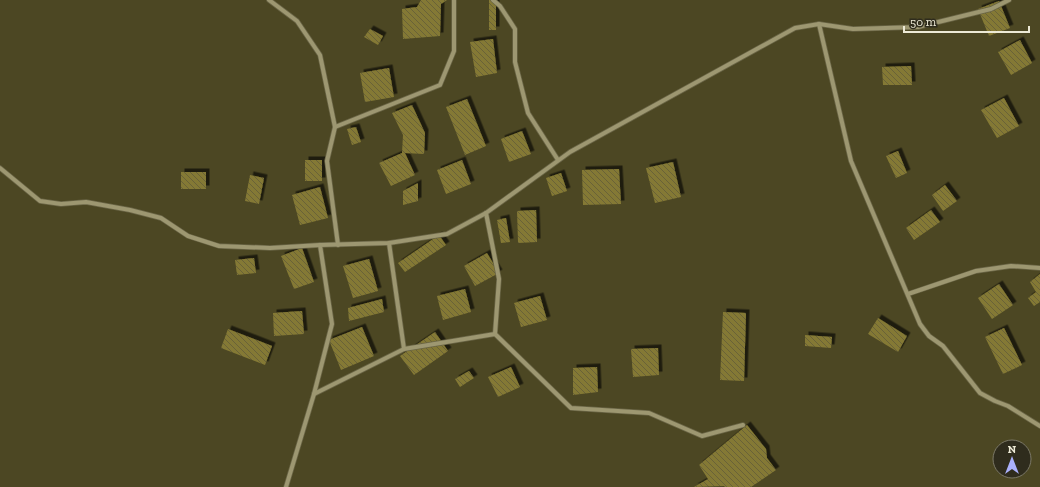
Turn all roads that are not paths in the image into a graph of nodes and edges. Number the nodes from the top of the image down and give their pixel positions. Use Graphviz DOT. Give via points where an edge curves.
graph roads {
  1 [pos="269,0"];
  2 [pos="454,0"];
  3 [pos="494,0"];
  4 [pos="1009,0"];
  5 [pos="819,24"];
  6 [pos="335,127"];
  7 [pos="558,160"];
  8 [pos="0,168"];
  9 [pos="486,213"];
  10 [pos="389,243"];
  11 [pos="320,245"];
  12 [pos="338,245"];
  13 [pos="1040,268"];
  14 [pos="908,294"];
  15 [pos="495,334"];
  16 [pos="404,349"];
  17 [pos="314,394"];
  18 [pos="743,425"];
  19 [pos="1040,426"];
  20 [pos="286,487"];
  1 -- 6 [label="street" via="297,21 320,55"];
  2 -- 6 [label="street" via="454,51 440,85"];
  3 -- 7 [label="street" via="515,29 515,62 528,113"];
  4 -- 5 [label="street" via="991,9 918,27 853,29"];
  5 -- 7 [label="street" via="795,28"];
  5 -- 14 [label="street" via="851,161"];
  6 -- 12 [label="street" via="326,161"];
  7 -- 9 [label="street"];
  8 -- 11 [label="street" via="40,201 61,204 86,202 130,210 161,218 188,236 219,246 270,248"];
  9 -- 10 [label="street" via="447,234"];
  9 -- 15 [label="street" via="499,279"];
  10 -- 12 [label="street"];
  10 -- 16 [label="street"];
  11 -- 12 [label="street"];
  11 -- 17 [label="street" via="332,324"];
  13 -- 14 [label="street" via="1011,266 976,271"];
  14 -- 19 [label="street" via="920,324 929,336 943,346 980,393 1008,406"];
  15 -- 16 [label="street"];
  15 -- 18 [label="street" via="571,408 649,413 702,436"];
  16 -- 17 [label="street"];
  17 -- 20 [label="street"];
}
